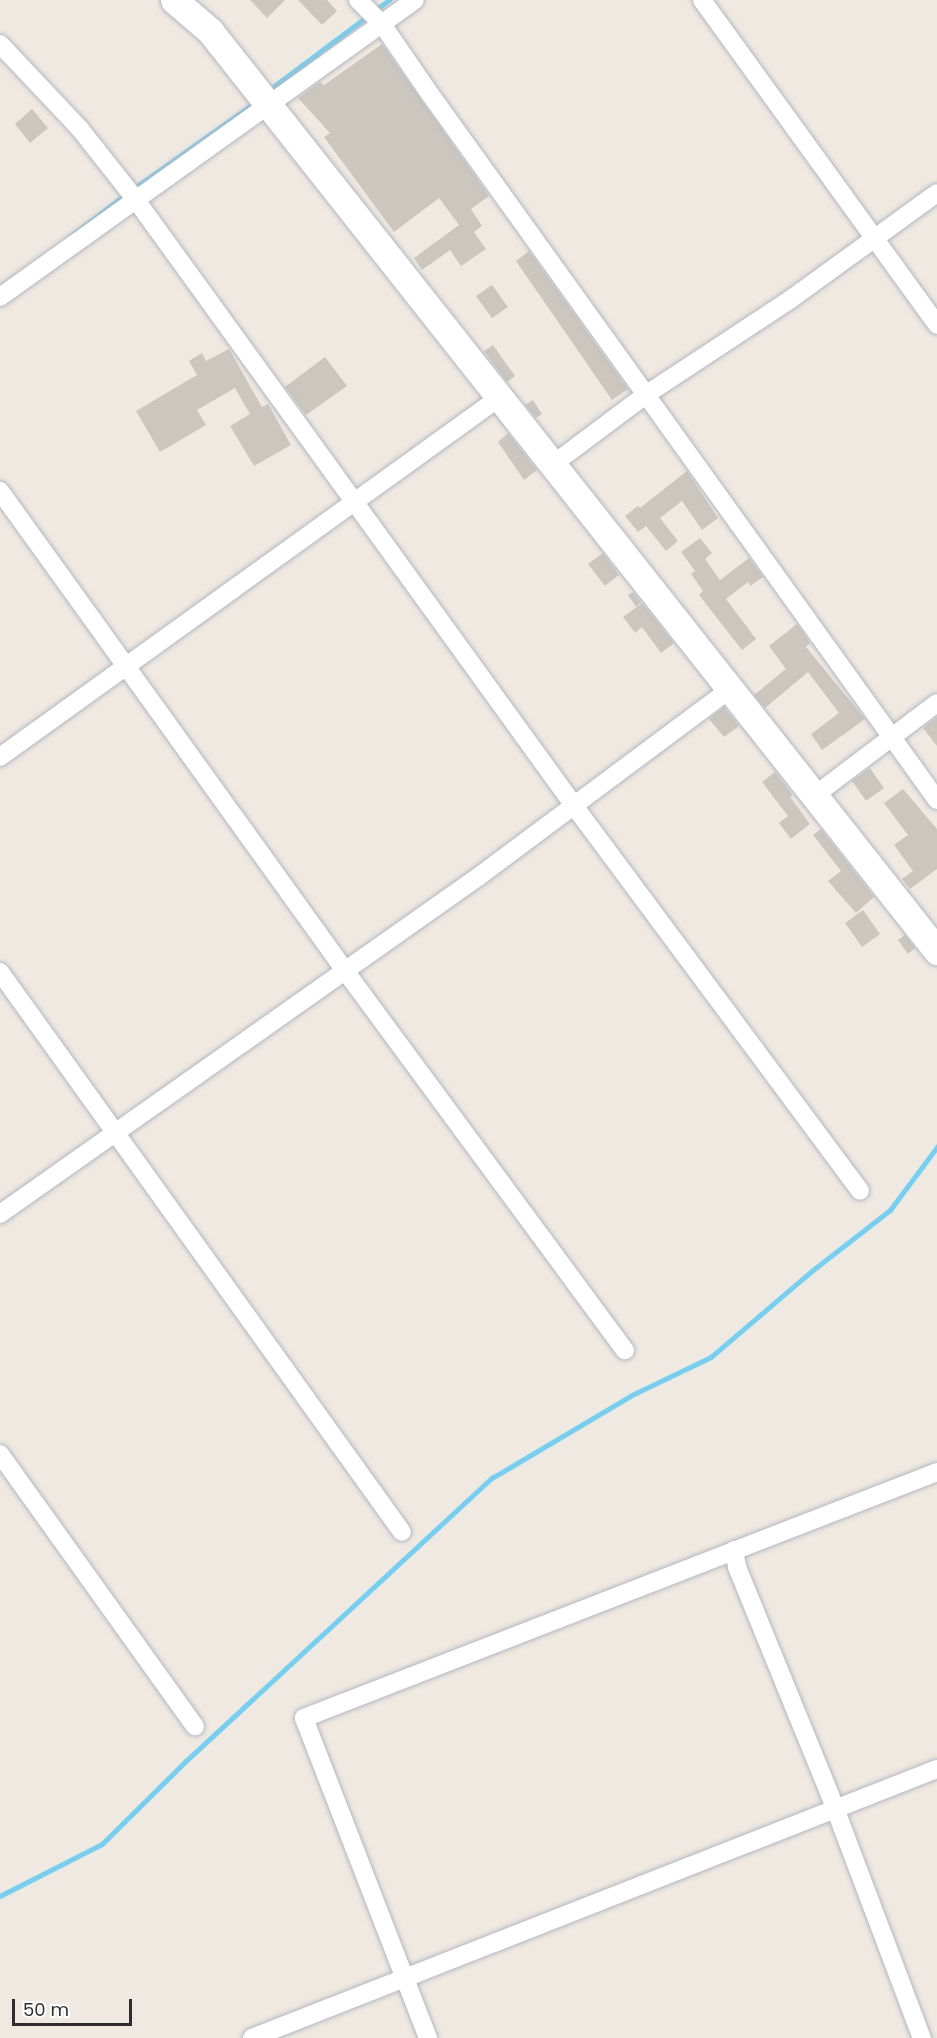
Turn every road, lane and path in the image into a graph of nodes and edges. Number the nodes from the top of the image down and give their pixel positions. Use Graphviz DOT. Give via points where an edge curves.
graph roads {
  1 [pos="174,0"];
  2 [pos="358,0"];
  3 [pos="415,0"];
  4 [pos="702,0"];
  5 [pos="382,24"];
  6 [pos="0,44"];
  7 [pos="268,104"];
  8 [pos="937,193"];
  9 [pos="136,200"];
  10 [pos="874,237"];
  11 [pos="0,297"];
  12 [pos="937,325"];
  13 [pos="647,394"];
  14 [pos="500,398"];
  15 [pos="552,465"];
  16 [pos="0,491"];
  17 [pos="353,503"];
  18 [pos="126,667"];
  19 [pos="730,689"];
  20 [pos="937,703"];
  21 [pos="892,736"];
  22 [pos="0,757"];
  23 [pos="814,796"];
  24 [pos="937,800"];
  25 [pos="575,807"];
  26 [pos="937,951"];
  27 [pos="0,972"];
  28 [pos="346,972"];
  29 [pos="115,1131"];
  30 [pos="860,1191"];
  31 [pos="0,1214"];
  32 [pos="625,1350"];
  33 [pos="0,1454"];
  34 [pos="937,1472"];
  35 [pos="402,1532"];
  36 [pos="734,1550"];
  37 [pos="195,1726"];
  38 [pos="937,1769"];
  39 [pos="833,1808"];
  40 [pos="407,1979"];
  41 [pos="252,2038"];
  42 [pos="428,2038"];
  43 [pos="922,2038"];
  1 -- 7 [label="street" via="210,31"];
  2 -- 5 [label="street"];
  3 -- 5 [label="street"];
  4 -- 10 [label="street"];
  5 -- 7 [label="street"];
  5 -- 13 [label="street"];
  6 -- 9 [label="street" via="80,129"];
  7 -- 9 [label="street"];
  7 -- 14 [label="street"];
  8 -- 10 [label="street"];
  9 -- 11 [label="street"];
  9 -- 17 [label="street"];
  10 -- 12 [label="street"];
  10 -- 13 [label="street"];
  13 -- 15 [label="street"];
  13 -- 21 [label="street"];
  14 -- 15 [label="street"];
  14 -- 17 [label="street"];
  15 -- 19 [label="street"];
  16 -- 18 [label="street"];
  17 -- 18 [label="street"];
  17 -- 25 [label="street"];
  18 -- 22 [label="street"];
  18 -- 28 [label="street"];
  19 -- 23 [label="street"];
  19 -- 25 [label="street"];
  20 -- 21 [label="street"];
  21 -- 23 [label="street"];
  21 -- 24 [label="street"];
  23 -- 26 [label="street"];
  25 -- 28 [label="street"];
  25 -- 30 [label="street"];
  27 -- 29 [label="street"];
  28 -- 29 [label="street"];
  28 -- 32 [label="street"];
  29 -- 31 [label="street"];
  29 -- 35 [label="street"];
  33 -- 37 [label="street"];
  34 -- 36 [label="street"];
  36 -- 39 [label="street" via="737,1567"];
  36 -- 40 [label="street" via="304,1718"];
  38 -- 39 [label="street"];
  39 -- 40 [label="street"];
  39 -- 43 [label="street"];
  40 -- 41 [label="street"];
  40 -- 42 [label="street"];
}
